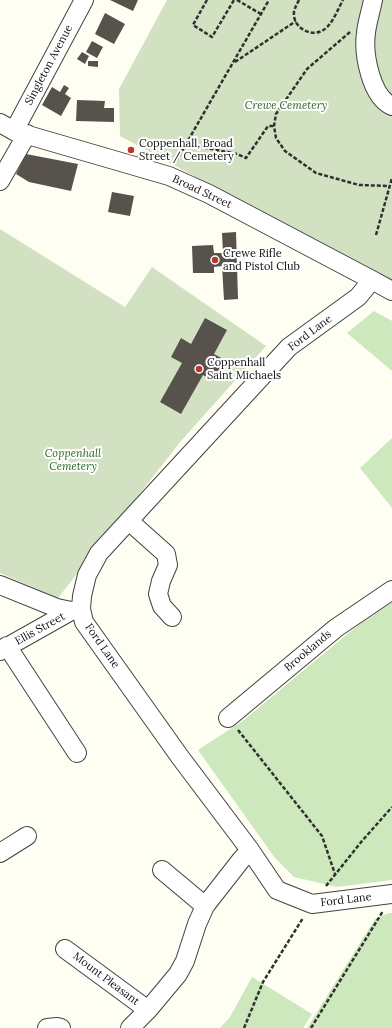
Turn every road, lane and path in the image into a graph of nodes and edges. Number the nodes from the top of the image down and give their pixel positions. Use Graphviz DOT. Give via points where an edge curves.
graph roads {
  1 [pos="84,0"];
  2 [pos="207,0"];
  3 [pos="235,0"];
  4 [pos="269,0"];
  5 [pos="299,0"];
  6 [pos="343,0"];
  7 [pos="372,7"];
  8 [pos="261,14"];
  9 [pos="296,21"];
  10 [pos="233,63"];
  11 [pos="392,106"];
  12 [pos="274,126"];
  13 [pos="14,129"];
  14 [pos="186,144"];
  15 [pos="168,176"];
  16 [pos="392,178"];
  17 [pos="0,181"];
  18 [pos="390,186"];
  19 [pos="376,235"];
  20 [pos="372,280"];
  21 [pos="392,291"];
  22 [pos="129,520"];
  23 [pos="0,585"];
  24 [pos="392,590"];
  25 [pos="76,610"];
  26 [pos="172,617"];
  27 [pos="4,649"];
  28 [pos="228,718"];
  29 [pos="77,752"];
  30 [pos="392,807"];
  31 [pos="27,836"];
  32 [pos="250,850"];
  33 [pos="0,853"];
  34 [pos="162,870"];
  35 [pos="335,875"];
  36 [pos="389,900"];
  37 [pos="312,904"];
  38 [pos="206,906"];
  39 [pos="65,948"];
  40 [pos="148,1010"];
  41 [pos="47,1028"];
  42 [pos="61,1028"];
  43 [pos="130,1028"];
  44 [pos="244,1028"];
  45 [pos="311,1028"];
  1 -- 13 [label="street, Singleton Avenue"];
  2 -- 3 [label="path" via="192,25 212,37"];
  3 -- 8 [label="path"];
  4 -- 8 [label="path"];
  5 -- 9 [label="path" via="294,12"];
  6 -- 9 [label="path" via="329,25 322,31 315,33 302,30"];
  7 -- 11 [label="street" via="366,34 366,58 379,95"];
  7 -- 12 [label="path" via="308,70 276,114"];
  8 -- 10 [label="path"];
  9 -- 10 [label="path"];
  10 -- 14 [label="path"];
  12 -- 14 [label="path" via="268,126 246,158 238,154"];
  12 -- 18 [label="path" via="276,138 285,151 316,173 359,185"];
  13 -- 15 [label="street, Broad Street"];
  13 -- 17 [label="street, Singleton Avenue"];
  14 -- 15 [label="path"];
  15 -- 20 [label="street, Broad Street" via="209,194"];
  16 -- 18 [label="path"];
  18 -- 19 [label="path"];
  20 -- 21 [label="street, Broad Street"];
  20 -- 22 [label="street, Ford Lane" via="358,297 290,347"];
  22 -- 25 [label="street, Ford Lane" via="99,553 87,575"];
  22 -- 26 [label="street" via="166,554 168,565 158,594 162,606"];
  23 -- 25 [label="street" via="57,608"];
  24 -- 28 [label="street, Brooklands" via="336,628"];
  25 -- 27 [label="street, Ellis Street"];
  25 -- 32 [label="street, Ford Lane"];
  27 -- 29 [label="street"];
  28 -- 35 [label="path" via="322,836"];
  30 -- 35 [label="path"];
  31 -- 33 [label="street"];
  32 -- 37 [label="street, Ford Lane" via="277,890"];
  32 -- 38 [label="street, Mount Pleasant"];
  34 -- 38 [label="street"];
  35 -- 37 [label="path"];
  36 -- 37 [label="street, Ford Lane"];
  36 -- 45 [label="path"];
  37 -- 44 [label="path" via="263,982"];
  38 -- 40 [label="street, Mount Pleasant" via="178,974"];
  39 -- 40 [label="street, Mount Pleasant"];
  40 -- 43 [label="street, Mount Pleasant"];
  41 -- 42 [label="street"];
}
